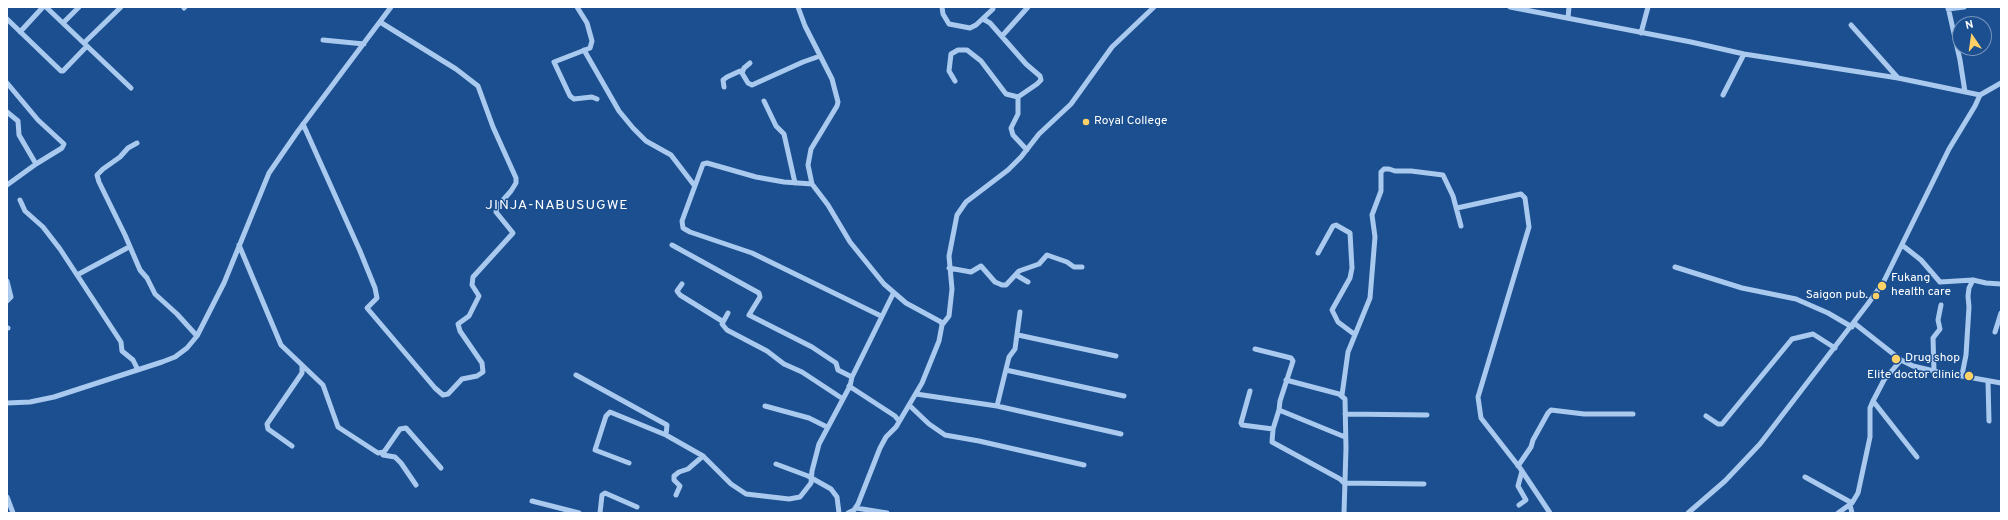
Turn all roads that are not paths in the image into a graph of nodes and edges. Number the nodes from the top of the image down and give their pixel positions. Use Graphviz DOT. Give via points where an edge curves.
graph roads {
  1 [pos="43,7"];
  2 [pos="46,7"];
  3 [pos="79,7"];
  4 [pos="122,7"];
  5 [pos="391,7"];
  6 [pos="577,7"];
  7 [pos="798,7"];
  8 [pos="942,7"];
  9 [pos="1028,7"];
  10 [pos="1154,7"];
  11 [pos="1510,7"];
  12 [pos="1569,7"];
  13 [pos="1648,7"];
  14 [pos="1964,7"];
  15 [pos="1948,8"];
  16 [pos="992,9"];
  17 [pos="1568,18"];
  18 [pos="7,19"];
  19 [pos="983,19"];
  20 [pos="380,22"];
  21 [pos="63,23"];
  22 [pos="1850,25"];
  23 [pos="20,32"];
  24 [pos="1641,33"];
  25 [pos="1002,36"];
  26 [pos="323,40"];
  27 [pos="86,44"];
  28 [pos="364,44"];
  29 [pos="584,50"];
  30 [pos="1744,54"];
  31 [pos="820,56"];
  32 [pos="750,63"];
  33 [pos="742,72"];
  34 [pos="1898,78"];
  35 [pos="956,81"];
  36 [pos="7,83"];
  37 [pos="2001,83"];
  38 [pos="724,87"];
  39 [pos="131,88"];
  40 [pos="1965,92"];
  41 [pos="1724,95"];
  42 [pos="1980,95"];
  43 [pos="1018,97"];
  44 [pos="597,99"];
  45 [pos="764,101"];
  46 [pos="7,112"];
  47 [pos="304,124"];
  48 [pos="137,143"];
  49 [pos="1028,150"];
  50 [pos="36,164"];
  51 [pos="794,183"];
  52 [pos="812,184"];
  53 [pos="7,185"];
  54 [pos="694,186"];
  55 [pos="20,200"];
  56 [pos="1457,208"];
  57 [pos="1461,226"];
  58 [pos="239,245"];
  59 [pos="672,245"];
  60 [pos="1902,245"];
  61 [pos="129,247"];
  62 [pos="1318,253"];
  63 [pos="1082,267"];
  64 [pos="1675,267"];
  65 [pos="949,268"];
  66 [pos="77,275"];
  67 [pos="1016,275"];
  68 [pos="1973,280"];
  69 [pos="7,281"];
  70 [pos="1028,282"];
  71 [pos="682,284"];
  72 [pos="2001,284"];
  73 [pos="893,294"];
  74 [pos="7,301"];
  75 [pos="1941,305"];
  76 [pos="1020,312"];
  77 [pos="728,313"];
  78 [pos="2001,313"];
  79 [pos="881,316"];
  80 [pos="722,322"];
  81 [pos="942,325"];
  82 [pos="1853,325"];
  83 [pos="1995,332"];
  84 [pos="1354,334"];
  85 [pos="1018,335"];
  86 [pos="197,336"];
  87 [pos="1835,348"];
  88 [pos="1255,349"];
  89 [pos="1116,356"];
  90 [pos="1901,360"];
  91 [pos="302,365"];
  92 [pos="138,370"];
  93 [pos="1006,370"];
  94 [pos="1934,372"];
  95 [pos="576,375"];
  96 [pos="1962,375"];
  97 [pos="852,376"];
  98 [pos="1286,380"];
  99 [pos="1988,381"];
  100 [pos="2001,383"];
  101 [pos="850,386"];
  102 [pos="1250,391"];
  103 [pos="916,394"];
  104 [pos="1342,395"];
  105 [pos="1124,396"];
  106 [pos="843,399"];
  107 [pos="1872,401"];
  108 [pos="7,403"];
  109 [pos="909,405"];
  110 [pos="765,406"];
  111 [pos="997,406"];
  112 [pos="1279,410"];
  113 [pos="1345,414"];
  114 [pos="1633,414"];
  115 [pos="1427,415"];
  116 [pos="1706,416"];
  117 [pos="899,421"];
  118 [pos="1989,421"];
  119 [pos="827,427"];
  120 [pos="1273,429"];
  121 [pos="1121,434"];
  122 [pos="666,435"];
  123 [pos="1346,437"];
  124 [pos="292,446"];
  125 [pos="382,453"];
  126 [pos="703,456"];
  127 [pos="1917,457"];
  128 [pos="629,462"];
  129 [pos="776,464"];
  130 [pos="1084,465"];
  131 [pos="1518,466"];
  132 [pos="441,468"];
  133 [pos="1522,471"];
  134 [pos="1805,477"];
  135 [pos="812,478"];
  136 [pos="1344,483"];
  137 [pos="1424,484"];
  138 [pos="416,485"];
  139 [pos="676,495"];
  140 [pos="7,497"];
  141 [pos="532,501"];
  142 [pos="1851,504"];
  143 [pos="1519,505"];
  144 [pos="637,506"];
  145 [pos="856,508"];
  146 [pos="12,513"];
  147 [pos="579,513"];
  148 [pos="600,513"];
  149 [pos="839,513"];
  150 [pos="848,513"];
  151 [pos="887,513"];
  152 [pos="1344,513"];
  153 [pos="1550,513"];
  154 [pos="1688,513"];
  155 [pos="1838,513"];
  156 [pos="1852,513"];
  1 -- 23 [label="street"];
  2 -- 21 [label="street"];
  3 -- 21 [label="street"];
  4 -- 27 [label="street"];
  5 -- 20 [label="street"];
  6 -- 29 [label="street" via="587,24 592,41 590,48"];
  7 -- 31 [label="street"];
  8 -- 19 [label="street" via="946,19 953,25 973,28"];
  9 -- 25 [label="street"];
  10 -- 49 [label="street" via="1116,42 1071,104 1039,134"];
  11 -- 17 [label="street"];
  12 -- 17 [label="street"];
  13 -- 24 [label="street"];
  14 -- 15 [label="street"];
  15 -- 40 [label="street"];
  16 -- 19 [label="street"];
  17 -- 24 [label="street"];
  18 -- 23 [label="street"];
  19 -- 25 [label="street"];
  20 -- 28 [label="street"];
  20 -- 47 [label="street" via="456,69 478,86 493,128 516,178 511,192 497,207 496,212 514,233 473,277 472,285 479,296 469,316 458,324 482,364 483,372 462,379 448,394 443,395 435,388 367,308 377,298 374,288"];
  21 -- 27 [label="street"];
  22 -- 34 [label="street"];
  23 -- 27 [label="street" via="61,71"];
  24 -- 30 [label="street"];
  25 -- 43 [label="street" via="1040,76 1041,80 1037,84"];
  26 -- 28 [label="street"];
  27 -- 39 [label="street"];
  28 -- 47 [label="street"];
  29 -- 44 [label="street" via="554,62 570,96 574,99"];
  29 -- 54 [label="street" via="624,117 646,141 671,155"];
  30 -- 34 [label="street"];
  30 -- 41 [label="street"];
  31 -- 33 [label="street" via="752,85"];
  31 -- 52 [label="street" via="832,79 838,102 811,148 808,165"];
  32 -- 33 [label="street"];
  33 -- 38 [label="street" via="723,80"];
  34 -- 40 [label="street"];
  35 -- 43 [label="street" via="949,71 951,54 958,50 967,50 981,60 1006,94"];
  36 -- 50 [label="street" via="38,120 64,144 62,148"];
  37 -- 42 [label="street"];
  40 -- 42 [label="street"];
  42 -- 60 [label="street"];
  43 -- 49 [label="street" via="1018,114 1011,128 1013,135"];
  45 -- 51 [label="street" via="776,126 784,134"];
  46 -- 50 [label="street" via="18,121 19,135"];
  47 -- 58 [label="street" via="264,181"];
  48 -- 61 [label="street" via="97,176"];
  49 -- 65 [label="street" via="1008,170 966,202 957,215 952,231"];
  50 -- 53 [label="street"];
  51 -- 52 [label="street"];
  51 -- 54 [label="street" via="756,177 707,163 702,164"];
  52 -- 73 [label="street" via="850,242"];
  54 -- 79 [label="street" via="682,221 683,228 752,253"];
  55 -- 66 [label="street" via="25,211 54,240"];
  56 -- 57 [label="street"];
  56 -- 84 [label="street" via="1443,175 1412,170 1384,169 1381,172 1381,190 1372,215 1375,237 1370,298"];
  56 -- 131 [label="street" via="1521,194 1525,198 1529,227 1526,243 1478,394 1481,418"];
  58 -- 86 [label="street" via="224,283"];
  58 -- 91 [label="street" via="281,345"];
  59 -- 97 [label="street" via="759,293 760,297 749,315 812,346 836,363 838,370"];
  60 -- 68 [label="street" via="1921,260 1940,282"];
  60 -- 82 [label="street" via="1883,283"];
  61 -- 66 [label="street"];
  61 -- 86 [label="street" via="155,294"];
  62 -- 84 [label="street" via="1333,226 1336,225 1350,233 1350,278 1332,310 1338,322"];
  63 -- 67 [label="street" via="1074,267 1047,255 1038,264 1024,268"];
  64 -- 82 [label="street" via="1742,288 1796,300"];
  65 -- 67 [label="street" via="971,272 981,266 995,282 1002,285 1006,285"];
  65 -- 81 [label="street" via="951,307 949,316"];
  66 -- 92 [label="street" via="121,342 122,351 134,360"];
  67 -- 70 [label="street"];
  68 -- 72 [label="street" via="1986,284"];
  68 -- 96 [label="street" via="1968,288 1966,355"];
  69 -- 74 [label="street" via="11,297"];
  71 -- 80 [label="street" via="677,291 680,295"];
  73 -- 79 [label="street"];
  73 -- 81 [label="street" via="941,322"];
  75 -- 94 [label="street" via="1938,320 1940,329 1933,338"];
  76 -- 85 [label="street"];
  77 -- 80 [label="street"];
  78 -- 83 [label="street"];
  79 -- 97 [label="street"];
  80 -- 106 [label="street" via="722,326 727,330 767,351"];
  81 -- 103 [label="street" via="939,341"];
  82 -- 87 [label="street"];
  82 -- 90 [label="street"];
  84 -- 104 [label="street" via="1348,352"];
  85 -- 89 [label="street"];
  85 -- 93 [label="street"];
  86 -- 92 [label="street" via="182,353"];
  87 -- 116 [label="street" via="1813,334 1792,339 1722,424"];
  87 -- 154 [label="street" via="1760,444 1725,481"];
  88 -- 98 [label="street" via="1292,359 1293,364"];
  90 -- 94 [label="street"];
  90 -- 107 [label="street" via="1884,380"];
  91 -- 124 [label="street" via="302,373 267,424 268,429"];
  91 -- 125 [label="street" via="323,385 338,427 372,450"];
  92 -- 108 [label="street" via="54,397"];
  93 -- 105 [label="street"];
  93 -- 111 [label="street"];
  94 -- 96 [label="street"];
  95 -- 122 [label="street" via="666,425"];
  96 -- 99 [label="street"];
  97 -- 101 [label="street"];
  98 -- 104 [label="street"];
  98 -- 112 [label="street"];
  99 -- 100 [label="street"];
  99 -- 118 [label="street"];
  101 -- 106 [label="street"];
  101 -- 117 [label="street"];
  102 -- 120 [label="street" via="1240,423 1242,426"];
  103 -- 109 [label="street"];
  103 -- 111 [label="street"];
  104 -- 113 [label="street" via="1345,401"];
  106 -- 119 [label="street"];
  107 -- 127 [label="street"];
  107 -- 142 [label="street" via="1864,474 1858,493"];
  109 -- 117 [label="street"];
  109 -- 130 [label="street" via="945,435"];
  110 -- 119 [label="street" via="809,418"];
  111 -- 121 [label="street"];
  112 -- 120 [label="street"];
  112 -- 123 [label="street"];
  113 -- 115 [label="street"];
  113 -- 123 [label="street"];
  114 -- 131 [label="street" via="1593,415 1549,411"];
  117 -- 145 [label="street" via="880,448"];
  119 -- 135 [label="street" via="819,444"];
  120 -- 136 [label="street" via="1272,442"];
  122 -- 126 [label="street"];
  122 -- 128 [label="street" via="610,412 606,416 595,450"];
  123 -- 136 [label="street"];
  125 -- 132 [label="street" via="404,427"];
  125 -- 138 [label="street" via="398,460"];
  126 -- 135 [label="street" via="731,484 746,494 788,499 800,497 812,483"];
  126 -- 139 [label="street" via="688,469 674,476 674,480 680,486"];
  129 -- 135 [label="street"];
  131 -- 133 [label="street"];
  133 -- 143 [label="street" via="1518,486 1526,500"];
  133 -- 153 [label="street"];
  134 -- 142 [label="street"];
  135 -- 149 [label="street" via="831,489 837,497"];
  136 -- 137 [label="street"];
  136 -- 152 [label="street"];
  140 -- 146 [label="street"];
  141 -- 147 [label="street"];
  142 -- 155 [label="street"];
  142 -- 156 [label="street"];
  144 -- 148 [label="street" via="605,493 602,495"];
  145 -- 150 [label="street"];
  145 -- 151 [label="street"];
}
